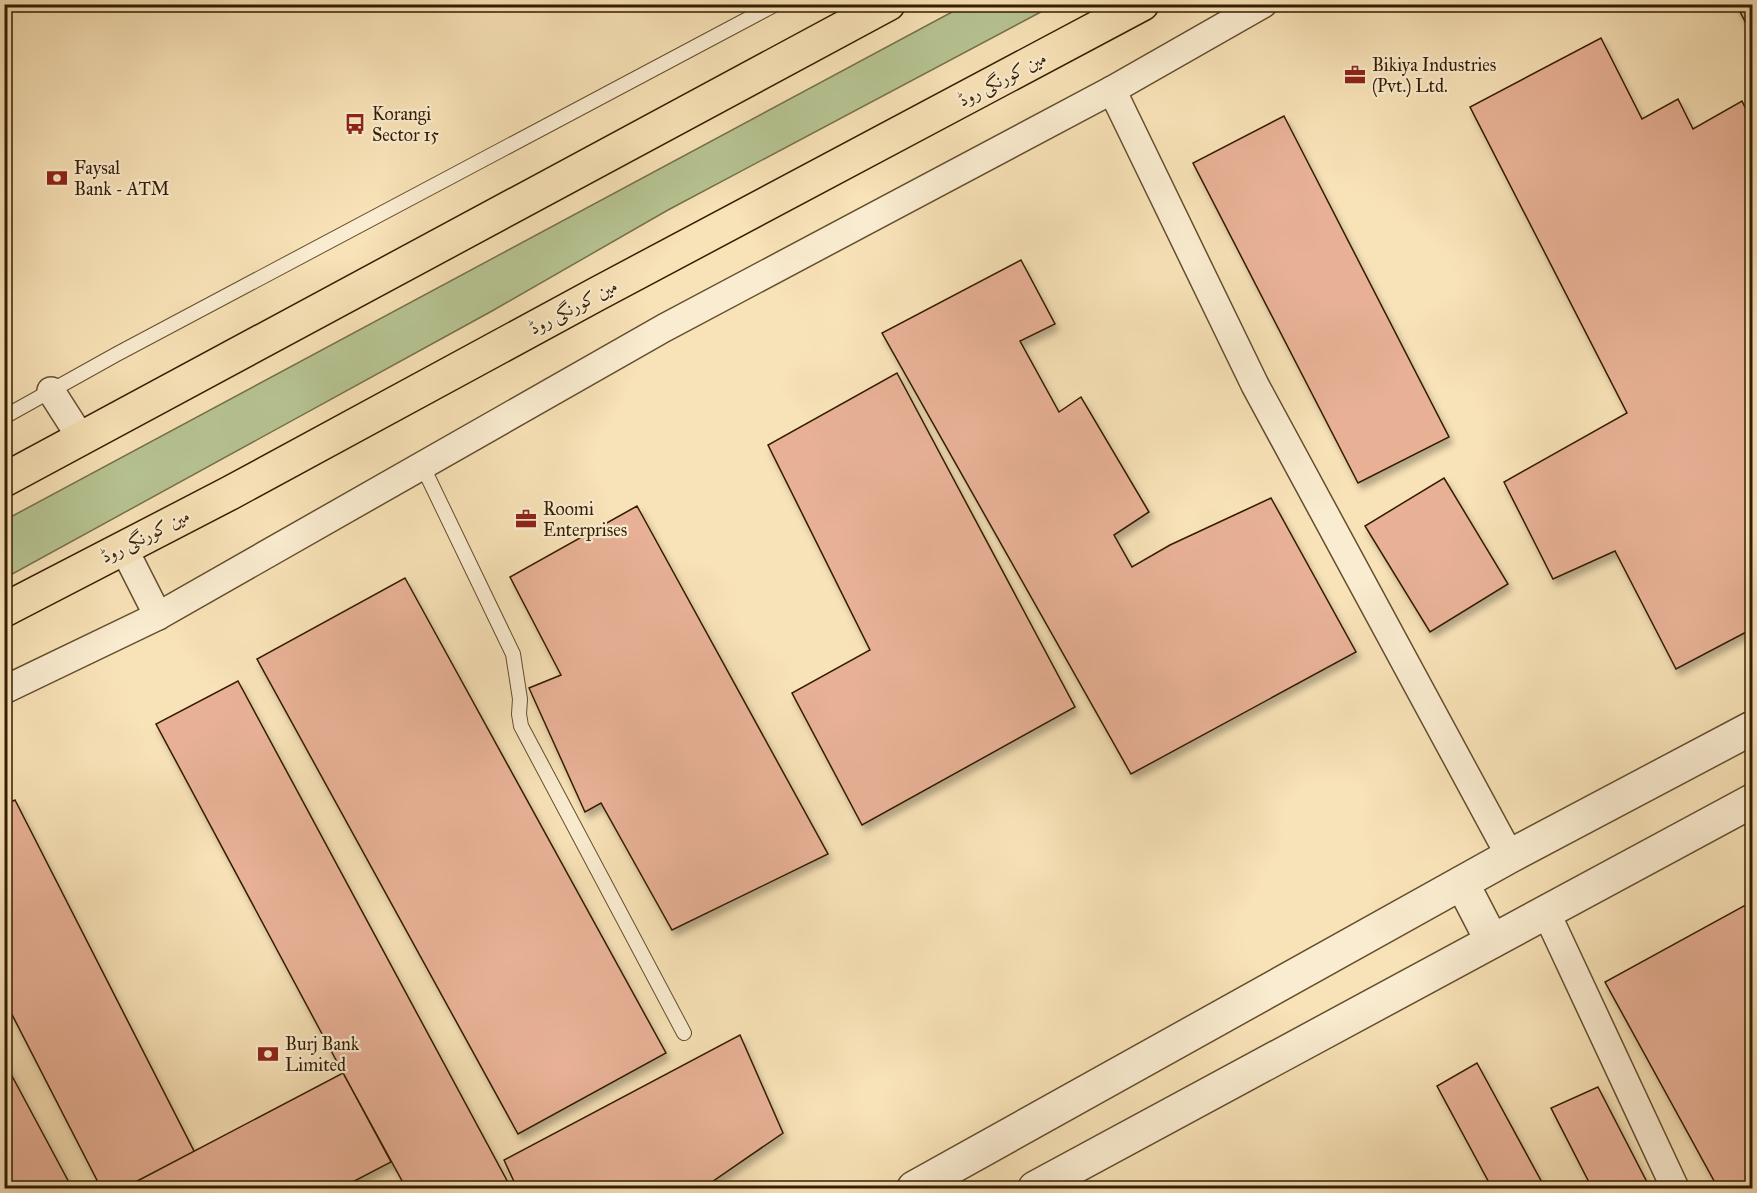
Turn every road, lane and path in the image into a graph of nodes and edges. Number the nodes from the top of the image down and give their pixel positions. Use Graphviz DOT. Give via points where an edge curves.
graph roads {
  1 [pos="776,4"];
  2 [pos="888,4"];
  3 [pos="1142,4"];
  4 [pos="1263,4"];
  5 [pos="1112,90"];
  6 [pos="51,391"];
  7 [pos="4,417"];
  8 [pos="81,438"];
  9 [pos="423,467"];
  10 [pos="4,480"];
  11 [pos="123,547"];
  12 [pos="4,610"];
  13 [pos="158,616"];
  14 [pos="4,690"];
  15 [pos="1752,728"];
  16 [pos="1752,801"];
  17 [pos="1510,856"];
  18 [pos="1462,883"];
  19 [pos="1546,912"];
  20 [pos="1492,941"];
  21 [pos="684,1033"];
  22 [pos="914,1188"];
  23 [pos="1035,1188"];
  24 [pos="1676,1188"];
  1 -- 6 [label="lane"];
  2 -- 8 [label="main road"];
  3 -- 11 [label="main road, مین کورنگی روڈ"];
  4 -- 5 [label="street"];
  5 -- 9 [label="street" via="664,328"];
  5 -- 17 [label="street" via="1255,385"];
  6 -- 7 [label="lane"];
  6 -- 8 [label="street"];
  8 -- 10 [label="main road"];
  9 -- 13 [label="street"];
  9 -- 21 [label="lane" via="513,654 521,726"];
  11 -- 12 [label="main road, مین کورنگی روڈ"];
  11 -- 13 [label="street"];
  13 -- 14 [label="street"];
  15 -- 17 [label="street"];
  16 -- 19 [label="street"];
  17 -- 18 [label="street"];
  18 -- 20 [label="street"];
  18 -- 22 [label="street"];
  19 -- 20 [label="street"];
  19 -- 24 [label="street"];
  20 -- 23 [label="street"];
}
